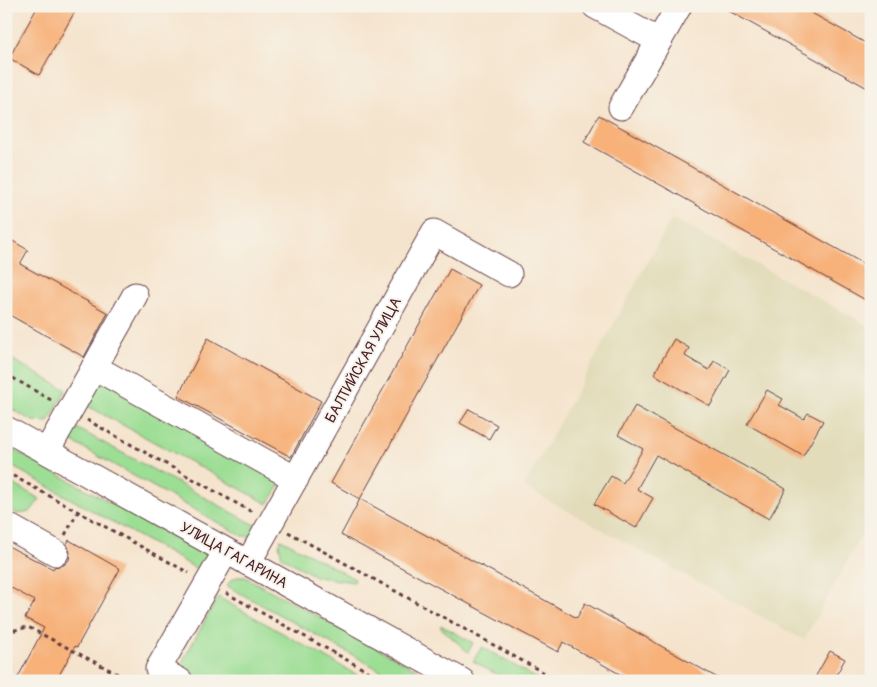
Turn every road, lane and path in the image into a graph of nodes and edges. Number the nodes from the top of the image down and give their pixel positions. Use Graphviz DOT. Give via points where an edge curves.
graph roads {
  1 [pos="595,6"];
  2 [pos="679,6"];
  3 [pos="659,41"];
  4 [pos="621,107"];
  5 [pos="510,274"];
  6 [pos="135,295"];
  7 [pos="94,367"];
  8 [pos="6,429"];
  9 [pos="47,451"];
  10 [pos="296,479"];
  11 [pos="6,525"];
  12 [pos="226,551"];
  13 [pos="56,553"];
  14 [pos="248,563"];
  15 [pos="6,632"];
  16 [pos="131,681"];
  17 [pos="180,681"];
  18 [pos="462,681"];
  1 -- 3 [label="street"];
  2 -- 3 [label="street"];
  3 -- 4 [label="street"];
  5 -- 10 [label="street, БАЛТИЙСКАЯ УЛИЦА" via="434,232"];
  6 -- 7 [label="street"];
  7 -- 9 [label="street"];
  7 -- 10 [label="street"];
  8 -- 9 [label="street, УЛИЦА ГАГАРИНА"];
  9 -- 12 [label="street, УЛИЦА ГАГАРИНА"];
  10 -- 14 [label="street, БАЛТИЙСКАЯ УЛИЦА"];
  11 -- 13 [label="street"];
  12 -- 14 [label="street, УЛИЦА ГАГАРИНА"];
  12 -- 17 [label="street" via="158,669"];
  14 -- 18 [label="street, УЛИЦА ГАГАРИНА"];
  15 -- 16 [label="path" via="28,627"];
}
